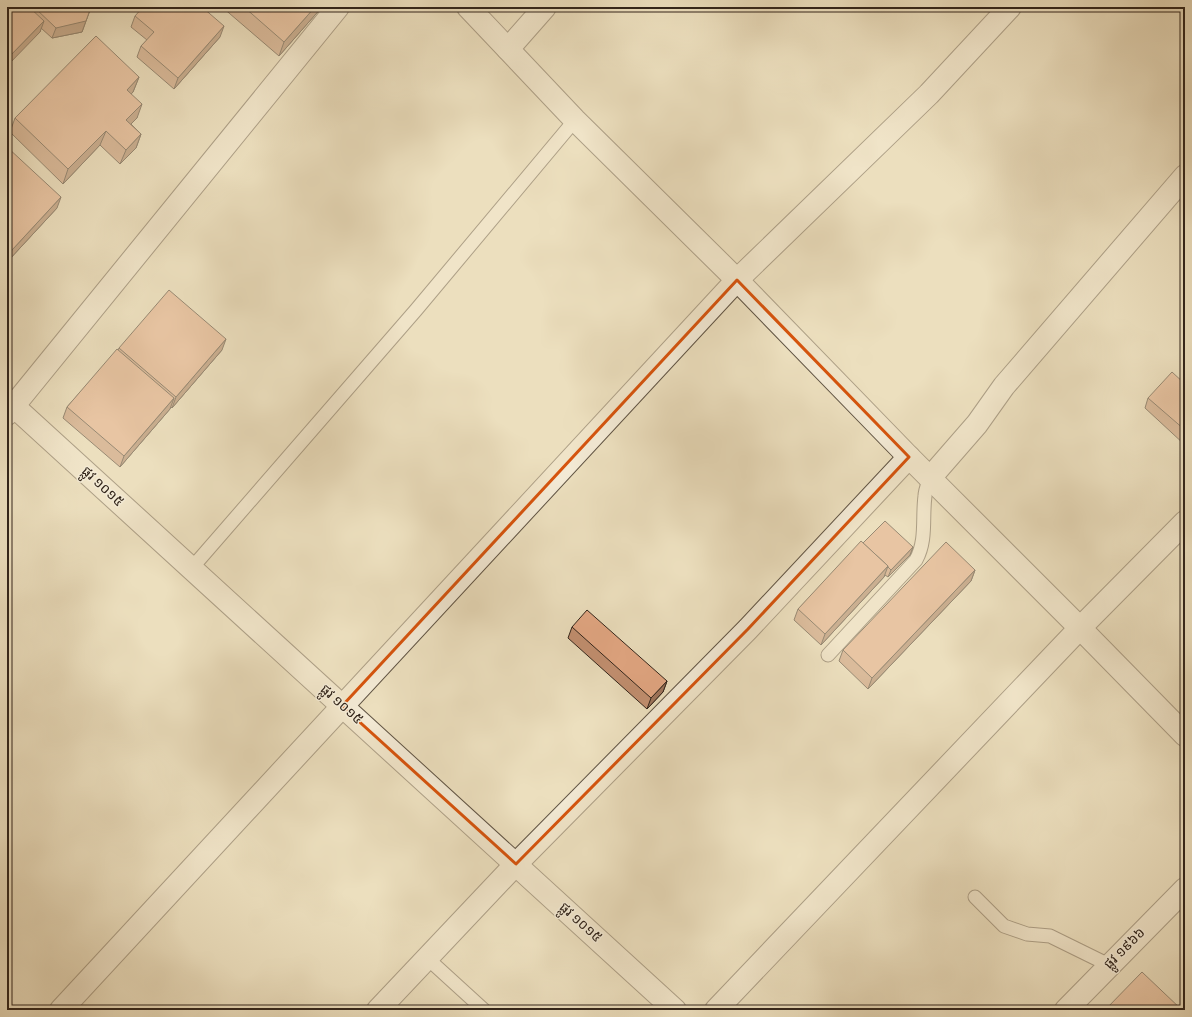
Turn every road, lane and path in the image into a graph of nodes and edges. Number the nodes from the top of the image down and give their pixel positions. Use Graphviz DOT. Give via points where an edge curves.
graph roads {
  1 [pos="338,7"];
  2 [pos="468,7"];
  3 [pos="545,7"];
  4 [pos="1010,7"];
  5 [pos="508,49"];
  6 [pos="575,120"];
  7 [pos="1185,176"];
  8 [pos="737,280"];
  9 [pos="9,407"];
  10 [pos="909,457"];
  11 [pos="930,478"];
  12 [pos="1185,522"];
  13 [pos="191,569"];
  14 [pos="1080,628"];
  15 [pos="828,655"];
  16 [pos="342,706"];
  17 [pos="1185,735"];
  18 [pos="516,864"];
  19 [pos="1185,889"];
  20 [pos="975,897"];
  21 [pos="427,958"];
  22 [pos="1109,965"];
  23 [pos="61,1010"];
  24 [pos="378,1010"];
  25 [pos="484,1010"];
  26 [pos="675,1010"];
  27 [pos="716,1010"];
  28 [pos="1066,1010"];
  1 -- 9 [label="street"];
  2 -- 5 [label="street"];
  3 -- 5 [label="street"];
  4 -- 8 [label="street" via="929,94"];
  5 -- 6 [label="street"];
  6 -- 8 [label="street"];
  6 -- 13 [label="lane" via="416,310"];
  7 -- 11 [label="street" via="1004,386 977,424"];
  8 -- 10 [label="street"];
  8 -- 16 [label="street"];
  9 -- 13 [label="street, ផ្លូវ ១០១៥"];
  10 -- 11 [label="street"];
  10 -- 18 [label="street" via="748,629"];
  11 -- 14 [label="street"];
  11 -- 15 [label="lane" via="925,495 921,551 916,560"];
  12 -- 14 [label="street"];
  13 -- 16 [label="street, ផ្លូវ ១០១៥"];
  14 -- 17 [label="street"];
  14 -- 27 [label="street"];
  16 -- 18 [label="street, ផ្លូវ ១០១៥"];
  16 -- 23 [label="street"];
  18 -- 21 [label="street"];
  18 -- 26 [label="street, ផ្លូវ ១០១៥"];
  19 -- 22 [label="street, ផ្លូវ ១៩៦៦"];
  20 -- 22 [label="lane" via="1004,926 1027,934 1050,936"];
  21 -- 24 [label="street"];
  21 -- 25 [label="lane"];
  22 -- 28 [label="street, ផ្លូវ ១៩៦៦"];
}
